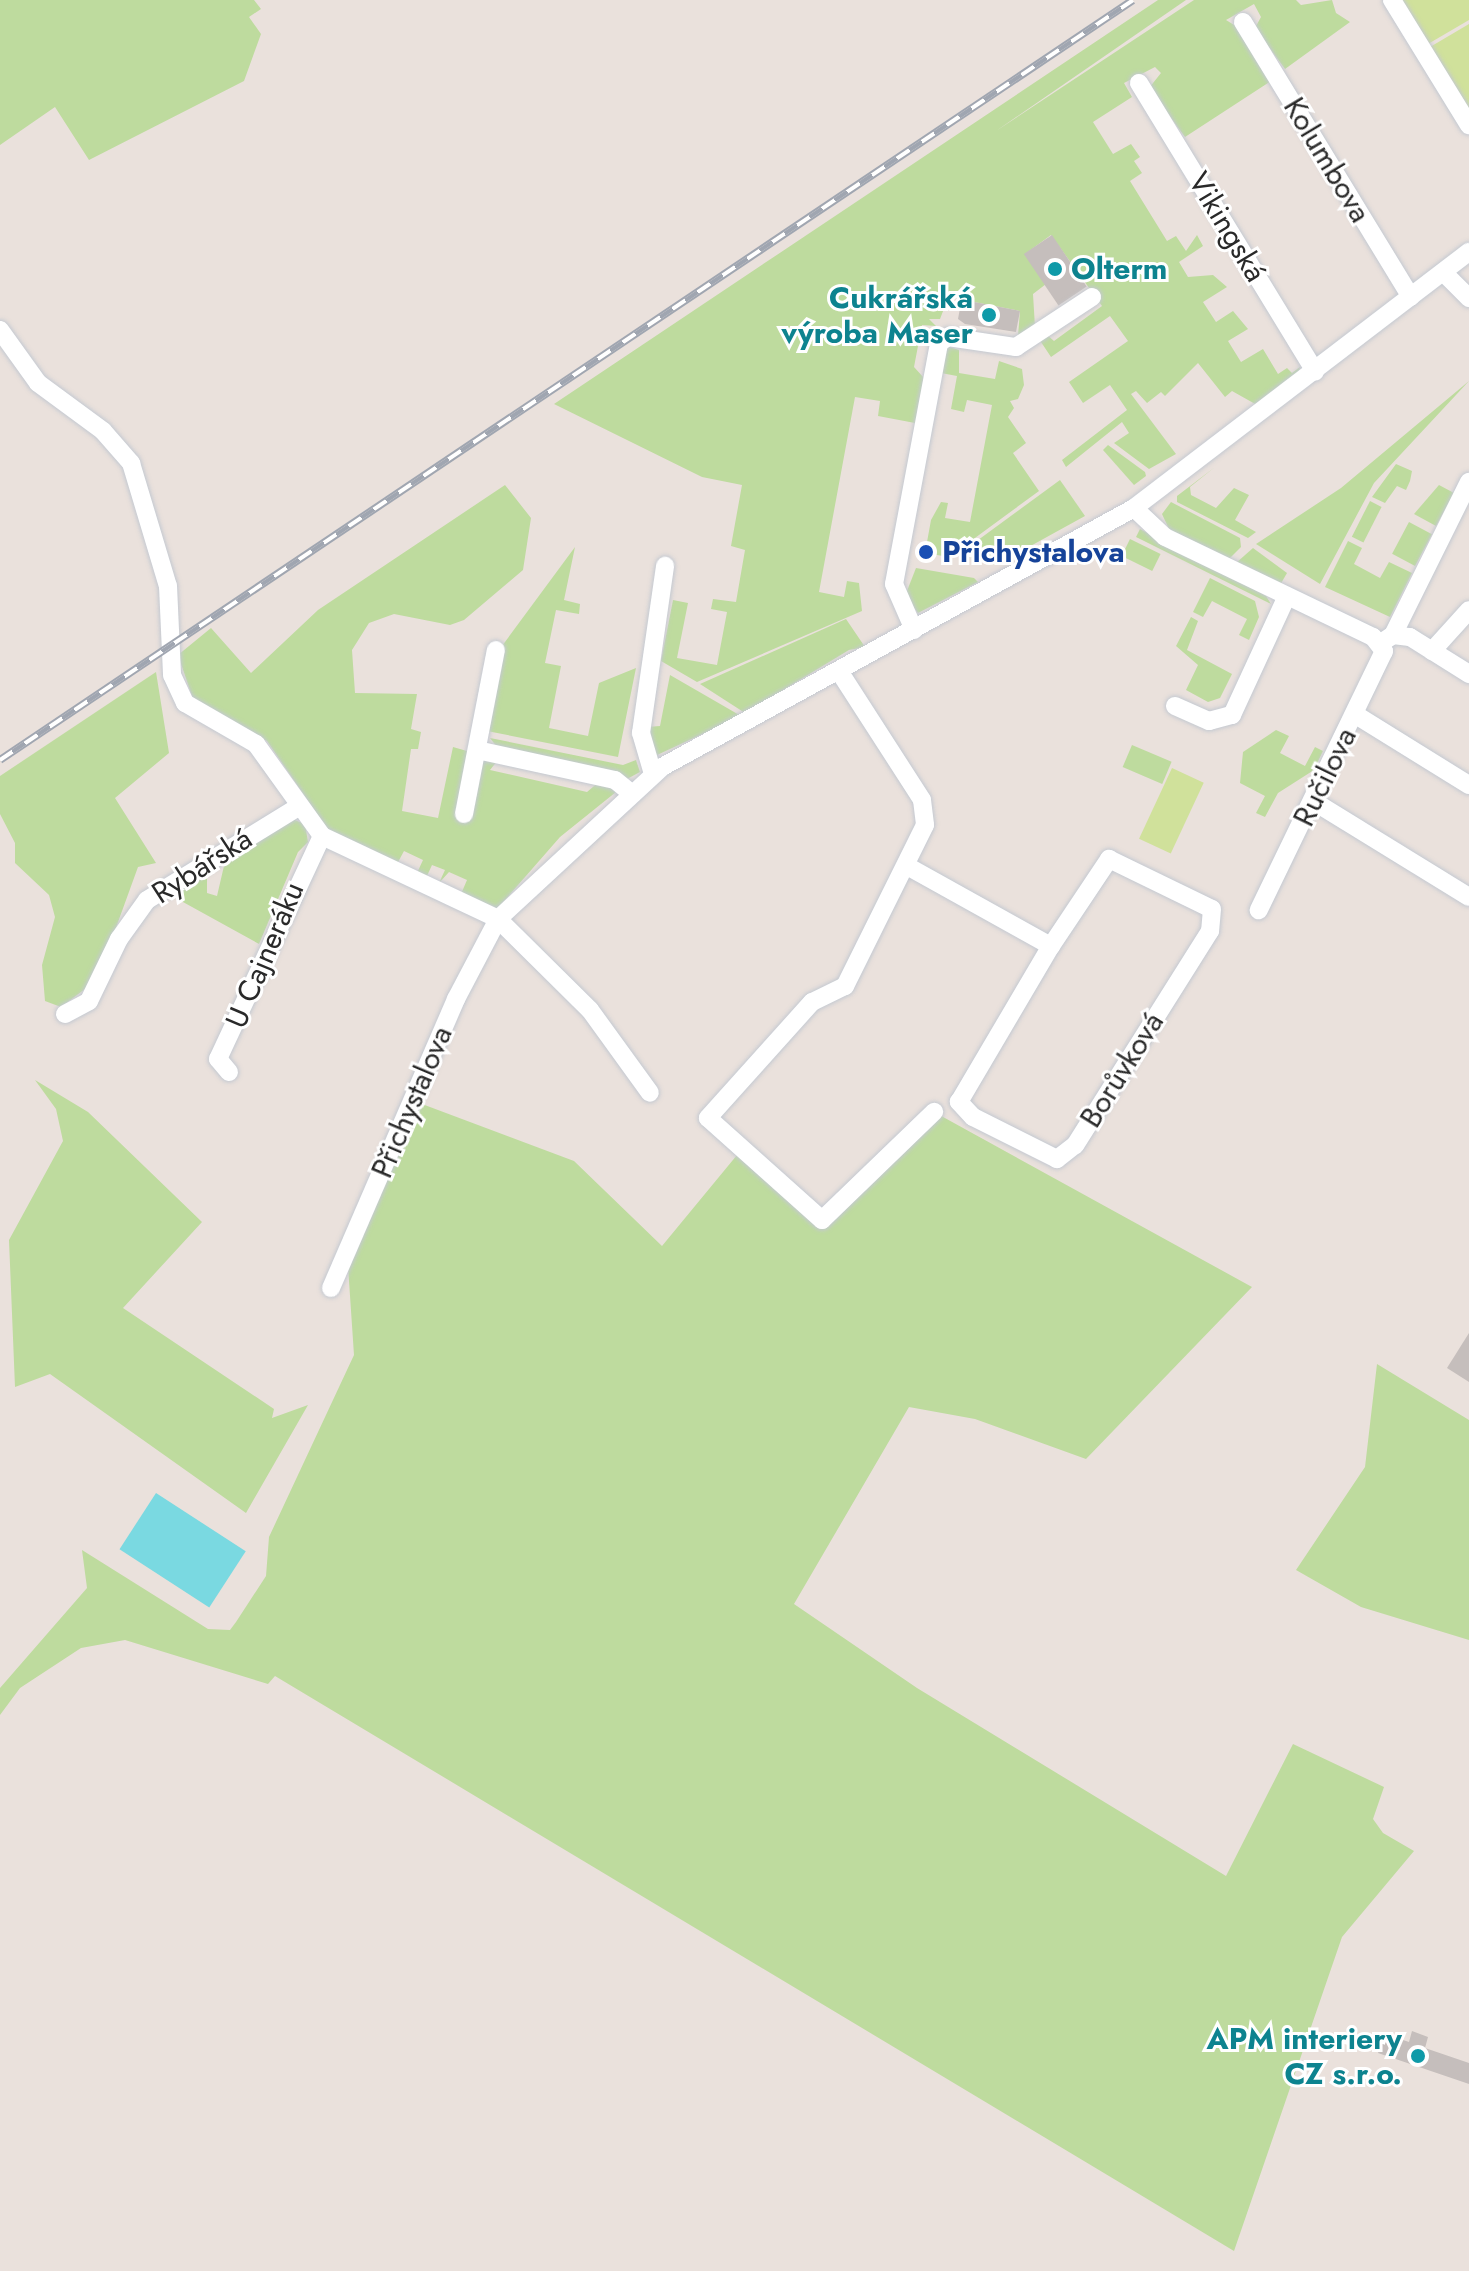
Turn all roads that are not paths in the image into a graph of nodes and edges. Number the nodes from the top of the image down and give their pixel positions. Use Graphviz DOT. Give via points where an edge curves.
graph roads {
  1 [pos="1392,0"];
  2 [pos="1243,22"];
  3 [pos="1139,83"];
  4 [pos="1469,125"];
  5 [pos="1469,252"];
  6 [pos="1443,272"];
  7 [pos="1092,297"];
  8 [pos="1411,297"];
  9 [pos="1469,298"];
  10 [pos="0,330"];
  11 [pos="1315,371"];
  12 [pos="1469,482"];
  13 [pos="1134,508"];
  14 [pos="665,566"];
  15 [pos="1287,596"];
  16 [pos="1469,610"];
  17 [pos="914,630"];
  18 [pos="1387,639"];
  19 [pos="496,650"];
  20 [pos="1432,651"];
  21 [pos="839,671"];
  22 [pos="1469,674"];
  23 [pos="1175,706"];
  24 [pos="1356,715"];
  25 [pos="477,750"];
  26 [pos="653,774"];
  27 [pos="1469,785"];
  28 [pos="631,793"];
  29 [pos="1313,801"];
  30 [pos="298,807"];
  31 [pos="464,814"];
  32 [pos="322,836"];
  33 [pos="907,866"];
  34 [pos="1469,897"];
  35 [pos="1259,910"];
  36 [pos="498,919"];
  37 [pos="1051,946"];
  38 [pos="65,1014"];
  39 [pos="229,1072"];
  40 [pos="650,1093"];
  41 [pos="934,1112"];
  42 [pos="331,1288"];
  1 -- 4 [label="street"];
  2 -- 8 [label="street, Kolumbova"];
  3 -- 11 [label="street, Vikingská"];
  5 -- 6 [label="street, Přichystalova"];
  6 -- 8 [label="street, Přichystalova"];
  6 -- 9 [label="street"];
  7 -- 17 [label="street" via="1016,347 948,337 939,343 894,584"];
  8 -- 11 [label="street, Přichystalova"];
  10 -- 30 [label="street" via="38,383 103,431 131,463 168,586 171,666 179,697 256,744"];
  11 -- 13 [label="street, Přichystalova"];
  12 -- 18 [label="street, Ručilova"];
  13 -- 15 [label="street" via="1165,537"];
  13 -- 17 [label="street, Přichystalova"];
  14 -- 26 [label="street" via="641,733"];
  15 -- 18 [label="street"];
  15 -- 23 [label="street" via="1232,715 1209,721"];
  16 -- 20 [label="street"];
  17 -- 21 [label="street, Přichystalova"];
  18 -- 20 [label="street"];
  18 -- 24 [label="street, Ručilova"];
  19 -- 25 [label="street"];
  20 -- 22 [label="street"];
  21 -- 26 [label="street, Přichystalova"];
  21 -- 33 [label="street" via="925,810"];
  24 -- 27 [label="street"];
  24 -- 29 [label="street, Ručilova"];
  25 -- 28 [label="street" via="615,780"];
  25 -- 31 [label="street"];
  26 -- 28 [label="street, Přichystalova"];
  28 -- 36 [label="street, Přichystalova"];
  29 -- 34 [label="street"];
  29 -- 35 [label="street, Ručilova"];
  30 -- 32 [label="street"];
  30 -- 38 [label="street, Rybářská" via="147,900 89,1001"];
  32 -- 36 [label="street"];
  32 -- 39 [label="street, U Cajneráku" via="218,1059"];
  33 -- 37 [label="street"];
  33 -- 41 [label="street" via="845,986 812,1002 708,1118 822,1220"];
  36 -- 40 [label="street" via="590,1010"];
  36 -- 42 [label="street, Přichystalova" via="456,999"];
  37 -- 37 [label="street, Borůvková" via="1109,859 1197,898 1214,913 1210,931 1098,1110 1070,1152 1057,1159 973,1117 959,1102"];
}
